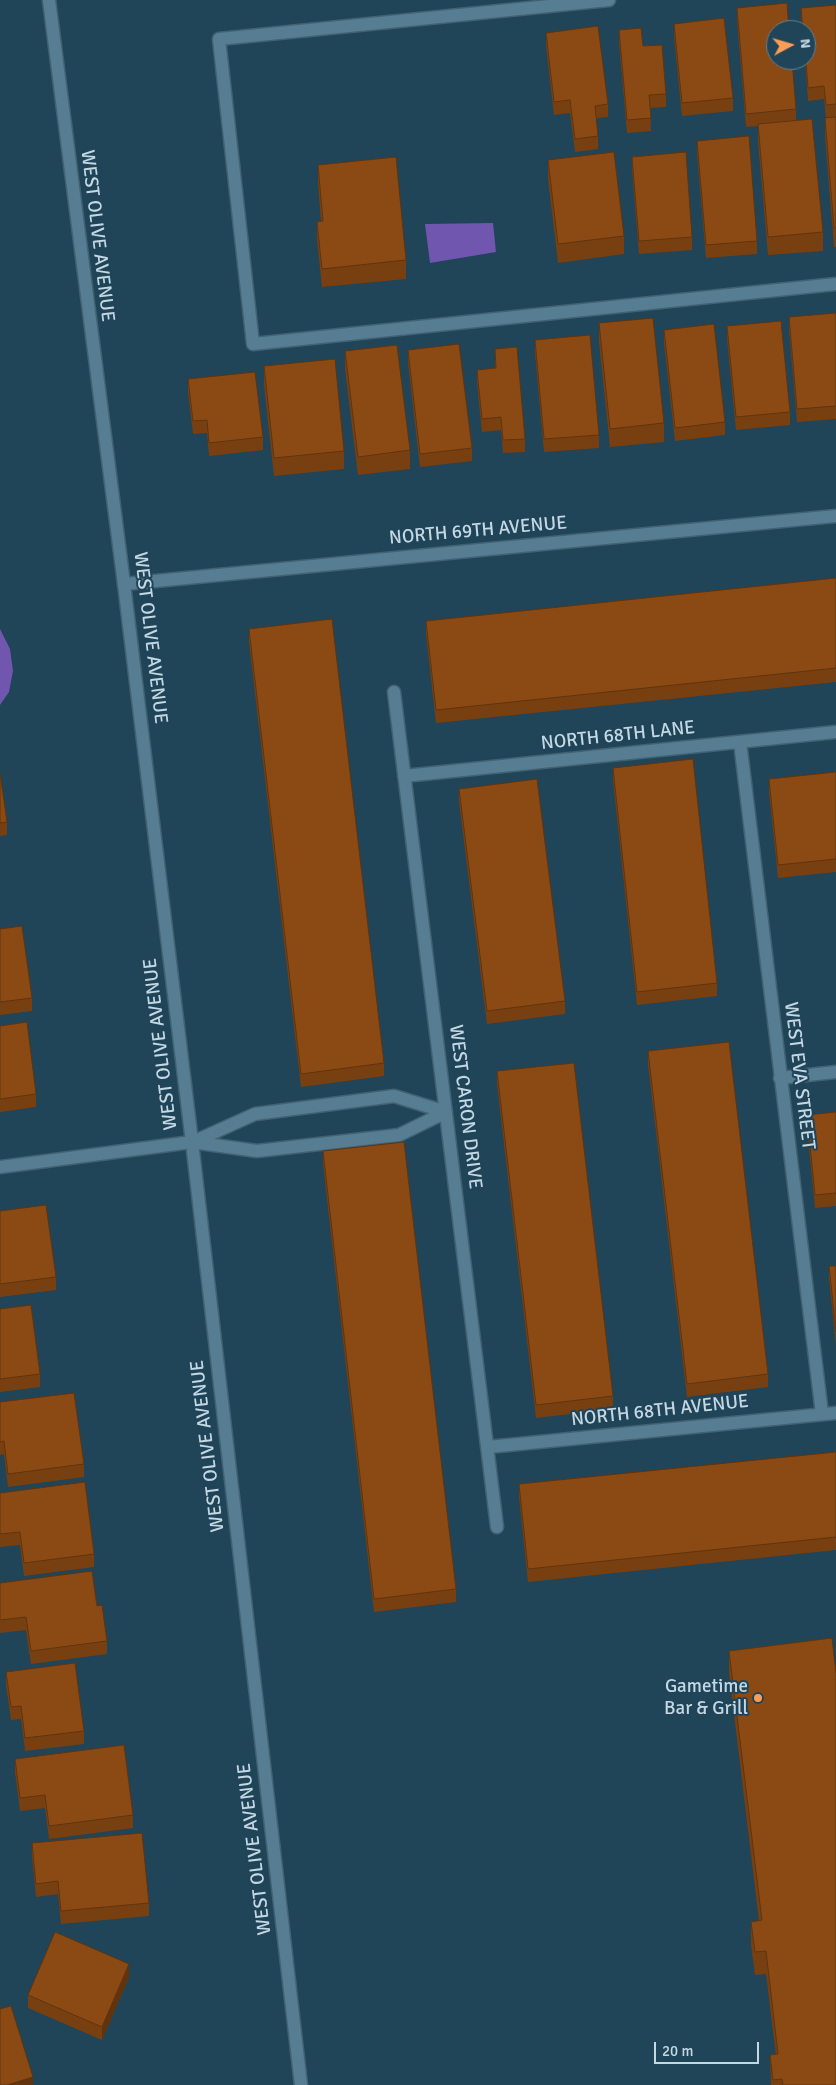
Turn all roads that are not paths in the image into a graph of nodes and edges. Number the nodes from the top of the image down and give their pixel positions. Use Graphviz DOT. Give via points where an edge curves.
graph roads {
  1 [pos="49,0"];
  2 [pos="608,0"];
  3 [pos="836,284"];
  4 [pos="836,516"];
  5 [pos="124,584"];
  6 [pos="394,692"];
  7 [pos="836,732"];
  8 [pos="740,742"];
  9 [pos="404,776"];
  10 [pos="836,1072"];
  11 [pos="780,1078"];
  12 [pos="446,1112"];
  13 [pos="192,1142"];
  14 [pos="0,1167"];
  15 [pos="836,1412"];
  16 [pos="822,1414"];
  17 [pos="488,1447"];
  18 [pos="497,1526"];
  19 [pos="301,2085"];
  1 -- 5 [label="street, WEST OLIVE AVENUE"];
  2 -- 3 [label="street" via="219,39 253,344"];
  4 -- 5 [label="street, NORTH 69TH AVENUE"];
  5 -- 13 [label="street, WEST OLIVE AVENUE"];
  6 -- 9 [label="street, WEST CARON DRIVE"];
  7 -- 8 [label="street, NORTH 68TH LANE"];
  8 -- 9 [label="street, NORTH 68TH LANE"];
  8 -- 11 [label="street, WEST EVA STREET"];
  9 -- 12 [label="street, WEST CARON DRIVE"];
  10 -- 11 [label="street"];
  11 -- 16 [label="street, WEST EVA STREET"];
  12 -- 13 [label="street" via="398,1135 257,1150"];
  12 -- 13 [label="street" via="394,1096 255,1114"];
  12 -- 17 [label="street, WEST CARON DRIVE"];
  13 -- 14 [label="street"];
  13 -- 19 [label="street, WEST OLIVE AVENUE"];
  15 -- 16 [label="street, NORTH 68TH AVENUE"];
  16 -- 17 [label="street, NORTH 68TH AVENUE"];
  17 -- 18 [label="street, WEST CARON DRIVE"];
}
